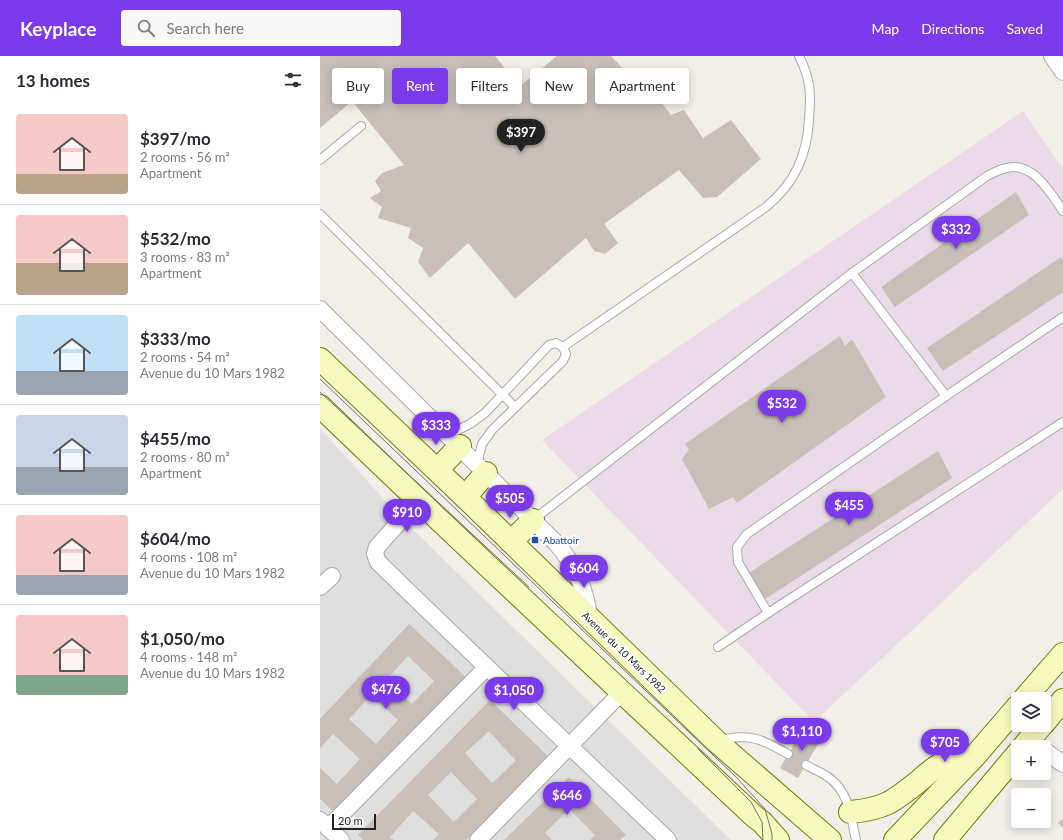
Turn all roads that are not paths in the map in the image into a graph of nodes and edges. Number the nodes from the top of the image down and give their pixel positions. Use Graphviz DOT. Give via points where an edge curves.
graph roads {
  1 [pos="799,56"];
  2 [pos="1052,56"];
  3 [pos="1063,72"];
  4 [pos="361,126"];
  5 [pos="320,160"];
  6 [pos="1063,211"];
  7 [pos="320,214"];
  8 [pos="852,273"];
  9 [pos="320,309"];
  10 [pos="1063,317"];
  11 [pos="563,347"];
  12 [pos="320,359"];
  13 [pos="502,394"];
  14 [pos="946,396"];
  15 [pos="320,406"];
  16 [pos="515,407"];
  17 [pos="1063,422"];
  18 [pos="454,441"];
  19 [pos="481,468"];
  20 [pos="437,470"];
  21 [pos="465,497"];
  22 [pos="418,500"];
  23 [pos="533,520"];
  24 [pos="510,542"];
  25 [pos="332,576"];
  26 [pos="320,587"];
  27 [pos="768,612"];
  28 [pos="589,618"];
  29 [pos="718,647"];
  30 [pos="1063,654"];
  31 [pos="486,668"];
  32 [pos="622,692"];
  33 [pos="1030,692"];
  34 [pos="1063,700"];
  35 [pos="1011,714"];
  36 [pos="1036,740"];
  37 [pos="716,741"];
  38 [pos="570,746"];
  39 [pos="788,754"];
  40 [pos="1051,754"];
  41 [pos="974,758"];
  42 [pos="1063,764"];
  43 [pos="806,765"];
  44 [pos="1011,767"];
  45 [pos="850,812"];
  46 [pos="324,824"];
  47 [pos="341,840"];
  48 [pos="478,840"];
  49 [pos="668,840"];
  50 [pos="778,840"];
  51 [pos="830,840"];
  52 [pos="856,840"];
  53 [pos="895,840"];
  54 [pos="945,840"];
  1 -- 11 [label="lane" via="811,95 808,132 802,160 787,186 766,207"];
  2 -- 3 [label="street"];
  4 -- 5 [label="lane"];
  6 -- 8 [label="lane" via="1042,181 1024,168 1008,167 987,176"];
  7 -- 13 [label="lane"];
  8 -- 14 [label="lane"];
  8 -- 23 [label="lane"];
  9 -- 18 [label="street"];
  10 -- 14 [label="lane"];
  11 -- 13 [label="lane" via="556,343 549,345"];
  11 -- 16 [label="lane" via="566,354 563,360"];
  12 -- 20 [label="main road, Avenue du 10 Mars 1982"];
  13 -- 16 [label="lane"];
  13 -- 18 [label="lane" via="478,419 459,430"];
  14 -- 27 [label="lane" via="746,534 737,547 738,562"];
  15 -- 22 [label="main road"];
  16 -- 19 [label="lane" via="482,444"];
  17 -- 27 [label="lane"];
  18 -- 19 [label="street"];
  18 -- 20 [label="main road"];
  19 -- 21 [label="main road"];
  19 -- 23 [label="street"];
  20 -- 21 [label="main road, Avenue du 10 Mars 1982"];
  21 -- 24 [label="main road, Avenue du 10 Mars 1982"];
  22 -- 31 [label="street" via="377,547 375,554 378,562"];
  22 -- 32 [label="main road"];
  23 -- 24 [label="main road"];
  23 -- 28 [label="street" via="571,562 582,585"];
  24 -- 28 [label="main road, Avenue du 10 Mars 1982"];
  25 -- 26 [label="street"];
  27 -- 29 [label="lane"];
  28 -- 37 [label="main road, Avenue du 10 Mars 1982"];
  30 -- 33 [label="main road"];
  31 -- 38 [label="street"];
  31 -- 46 [label="street"];
  32 -- 38 [label="street"];
  32 -- 50 [label="main road" via="762,822"];
  34 -- 36 [label="main road"];
  35 -- 41 [label="main road"];
  37 -- 39 [label="lane" via="746,737 768,743"];
  37 -- 51 [label="main road, Avenue du 10 Mars 1982"];
  38 -- 48 [label="street"];
  38 -- 49 [label="street"];
  40 -- 42 [label="street"];
  41 -- 45 [label="main road" via="943,763 888,804"];
  41 -- 53 [label="main road"];
  43 -- 45 [label="lane" via="836,783 847,800"];
  44 -- 54 [label="main road"];
  45 -- 52 [label="lane"];
  46 -- 47 [label="street"];
}
